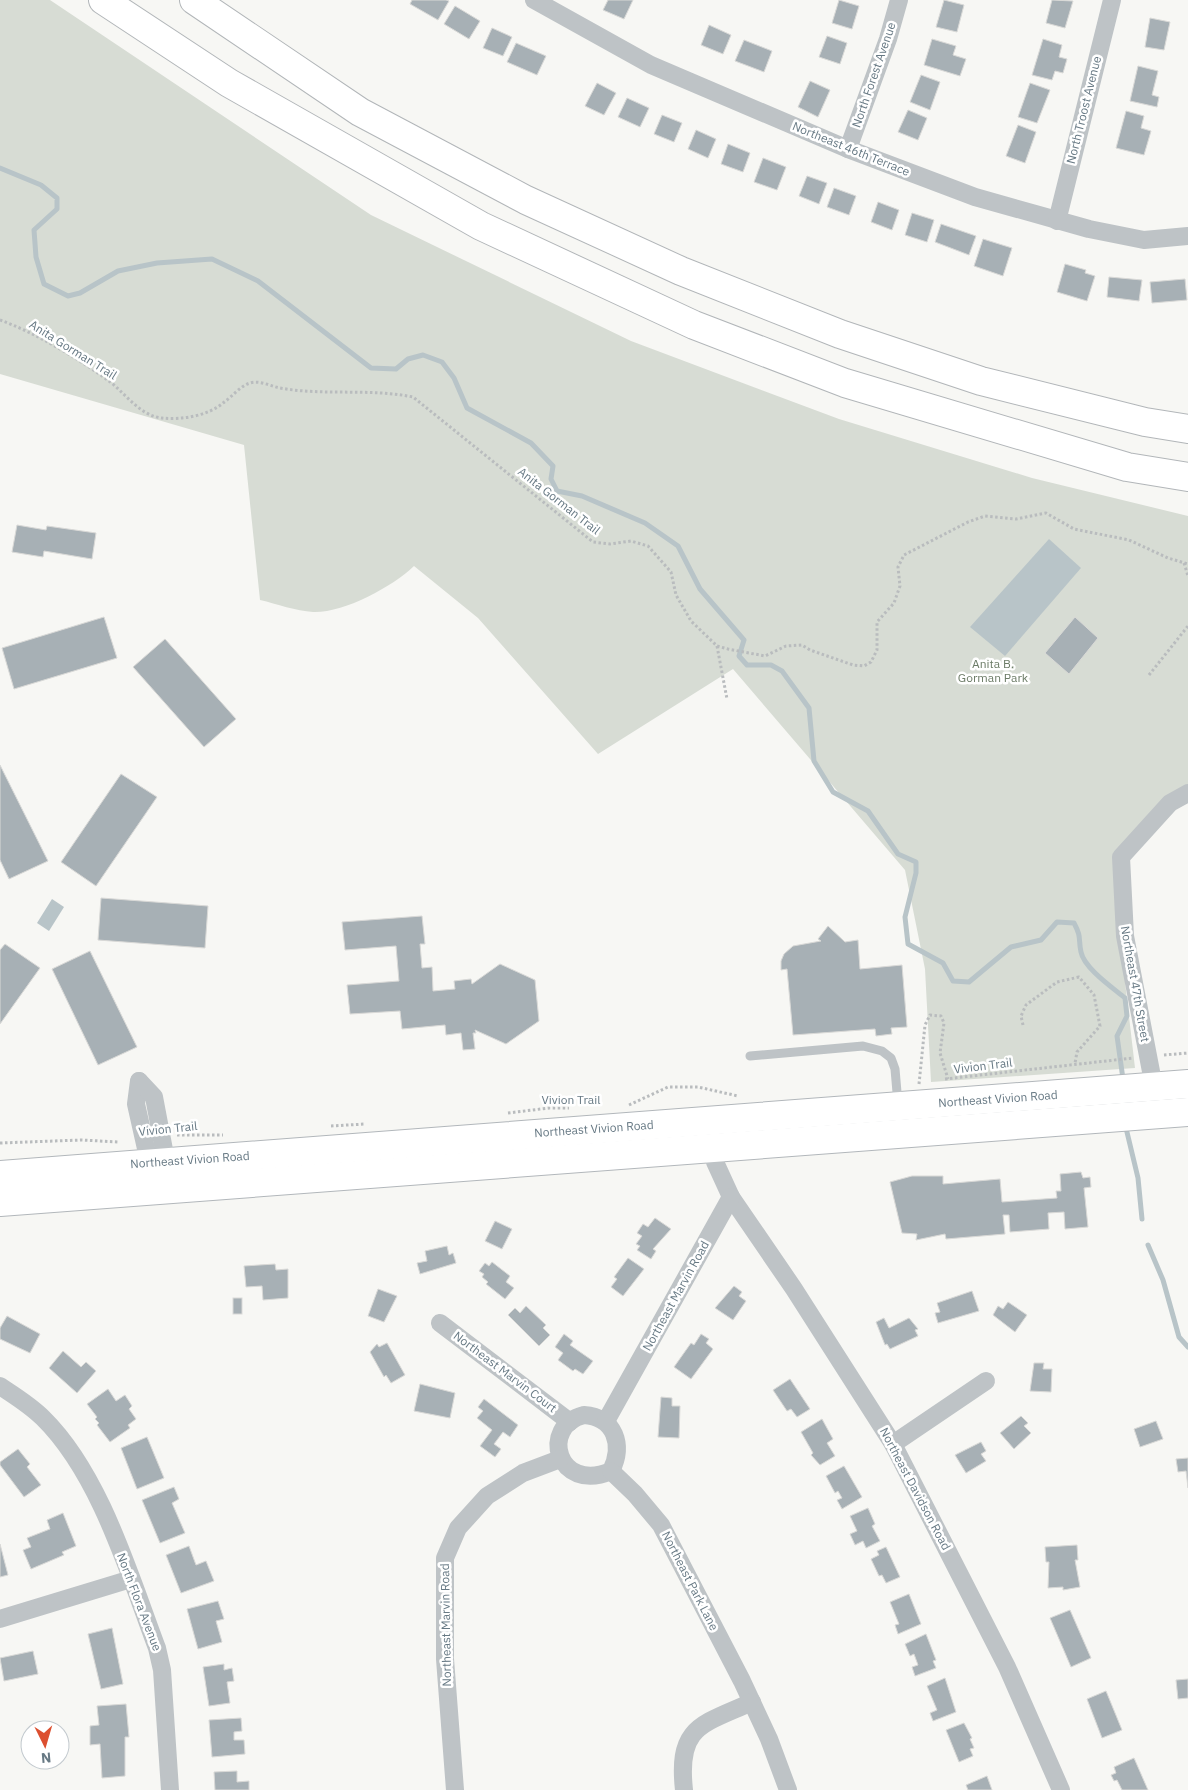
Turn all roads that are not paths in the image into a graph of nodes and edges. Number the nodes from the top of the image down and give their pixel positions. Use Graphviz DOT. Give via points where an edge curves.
graph roads {
  1 [pos="104,0"];
  2 [pos="194,0"];
  3 [pos="534,0"];
  4 [pos="899,0"];
  5 [pos="1112,0"];
  6 [pos="559,6"];
  7 [pos="848,149"];
  8 [pos="1057,221"];
  9 [pos="1188,236"];
  10 [pos="1188,430"];
  11 [pos="1188,477"];
  12 [pos="1188,793"];
  13 [pos="750,1056"];
  14 [pos="1188,1084"];
  15 [pos="1154,1087"];
  16 [pos="1188,1112"];
  17 [pos="896,1114"];
  18 [pos="1157,1114"];
  19 [pos="710,1121"];
  20 [pos="323,1138"];
  21 [pos="155,1146"];
  22 [pos="712,1148"];
  23 [pos="0,1175"];
  24 [pos="291,1180"];
  25 [pos="160,1190"];
  26 [pos="731,1197"];
  27 [pos="0,1202"];
  28 [pos="440,1322"];
  29 [pos="986,1381"];
  30 [pos="0,1386"];
  31 [pos="606,1421"];
  32 [pos="570,1422"];
  33 [pos="893,1444"];
  34 [pos="560,1460"];
  35 [pos="611,1472"];
  36 [pos="131,1579"];
  37 [pos="0,1619"];
  38 [pos="752,1702"];
  39 [pos="170,1790"];
  40 [pos="455,1790"];
  41 [pos="684,1790"];
  42 [pos="788,1790"];
  43 [pos="1061,1790"];
  1 -- 11 [label="main road" via="229,83 481,226 694,325 845,383 1127,466"];
  2 -- 10 [label="main road" via="360,112 526,200 681,271 840,334 981,381"];
  3 -- 6 [label="street, Northeast 46th Terrace"];
  4 -- 7 [label="street, North Forest Avenue"];
  5 -- 8 [label="street, North Troost Avenue"];
  6 -- 7 [label="street, Northeast 46th Terrace" via="651,65"];
  7 -- 8 [label="street, Northeast 46th Terrace" via="975,197"];
  8 -- 9 [label="street, Northeast 46th Terrace" via="1144,240"];
  12 -- 15 [label="street, Northeast 47th Street" via="1170,803 1121,857 1125,936"];
  13 -- 17 [label="lane" via="863,1046 882,1051 891,1058 895,1069"];
  14 -- 15 [label="main road, Northeast Vivion Road"];
  15 -- 17 [label="main road, Northeast Vivion Road"];
  15 -- 18 [label="street, Northeast 47th Street"];
  16 -- 18 [label="main road, Northeast Vivion Road"];
  17 -- 18 [label="main road, Northeast Vivion Road"];
  17 -- 19 [label="main road, Northeast Vivion Road"];
  17 -- 22 [label="main road, Northeast Vivion Road"];
  19 -- 20 [label="main road, Northeast Vivion Road"];
  19 -- 22 [label="street, Northeast Davidson Road"];
  20 -- 21 [label="main road, Northeast Vivion Road"];
  20 -- 24 [label="main road" via="305,1168"];
  21 -- 23 [label="main road, Northeast Vivion Road"];
  21 -- 25 [label="street"];
  22 -- 24 [label="main road, Northeast Vivion Road"];
  22 -- 26 [label="street, Northeast Davidson Road"];
  24 -- 25 [label="main road, Northeast Vivion Road"];
  25 -- 27 [label="main road, Northeast Vivion Road"];
  26 -- 31 [label="street, Northeast Marvin Road"];
  26 -- 33 [label="street, Northeast Davidson Road"];
  28 -- 32 [label="street, Northeast Marvin Court"];
  29 -- 33 [label="street"];
  30 -- 36 [label="street, North Flora Avenue" via="27,1404 64,1441 102,1507"];
  31 -- 32 [label="street" via="584,1415"];
  31 -- 35 [label="street" via="612,1428 617,1452"];
  32 -- 34 [label="street" via="559,1441"];
  33 -- 43 [label="street, Northeast Davidson Road" via="1007,1668"];
  34 -- 35 [label="street" via="568,1469 583,1475 600,1476"];
  34 -- 40 [label="street, Northeast Marvin Road" via="523,1473 487,1496 458,1528 449,1547 444,1594 445,1660"];
  35 -- 38 [label="street, Northeast Park Lane" via="661,1525"];
  36 -- 37 [label="street"];
  36 -- 39 [label="street, North Flora Avenue" via="162,1670"];
  38 -- 41 [label="street" via="699,1726 689,1736 683,1753"];
  38 -- 42 [label="street, Northeast Park Lane"];
}
